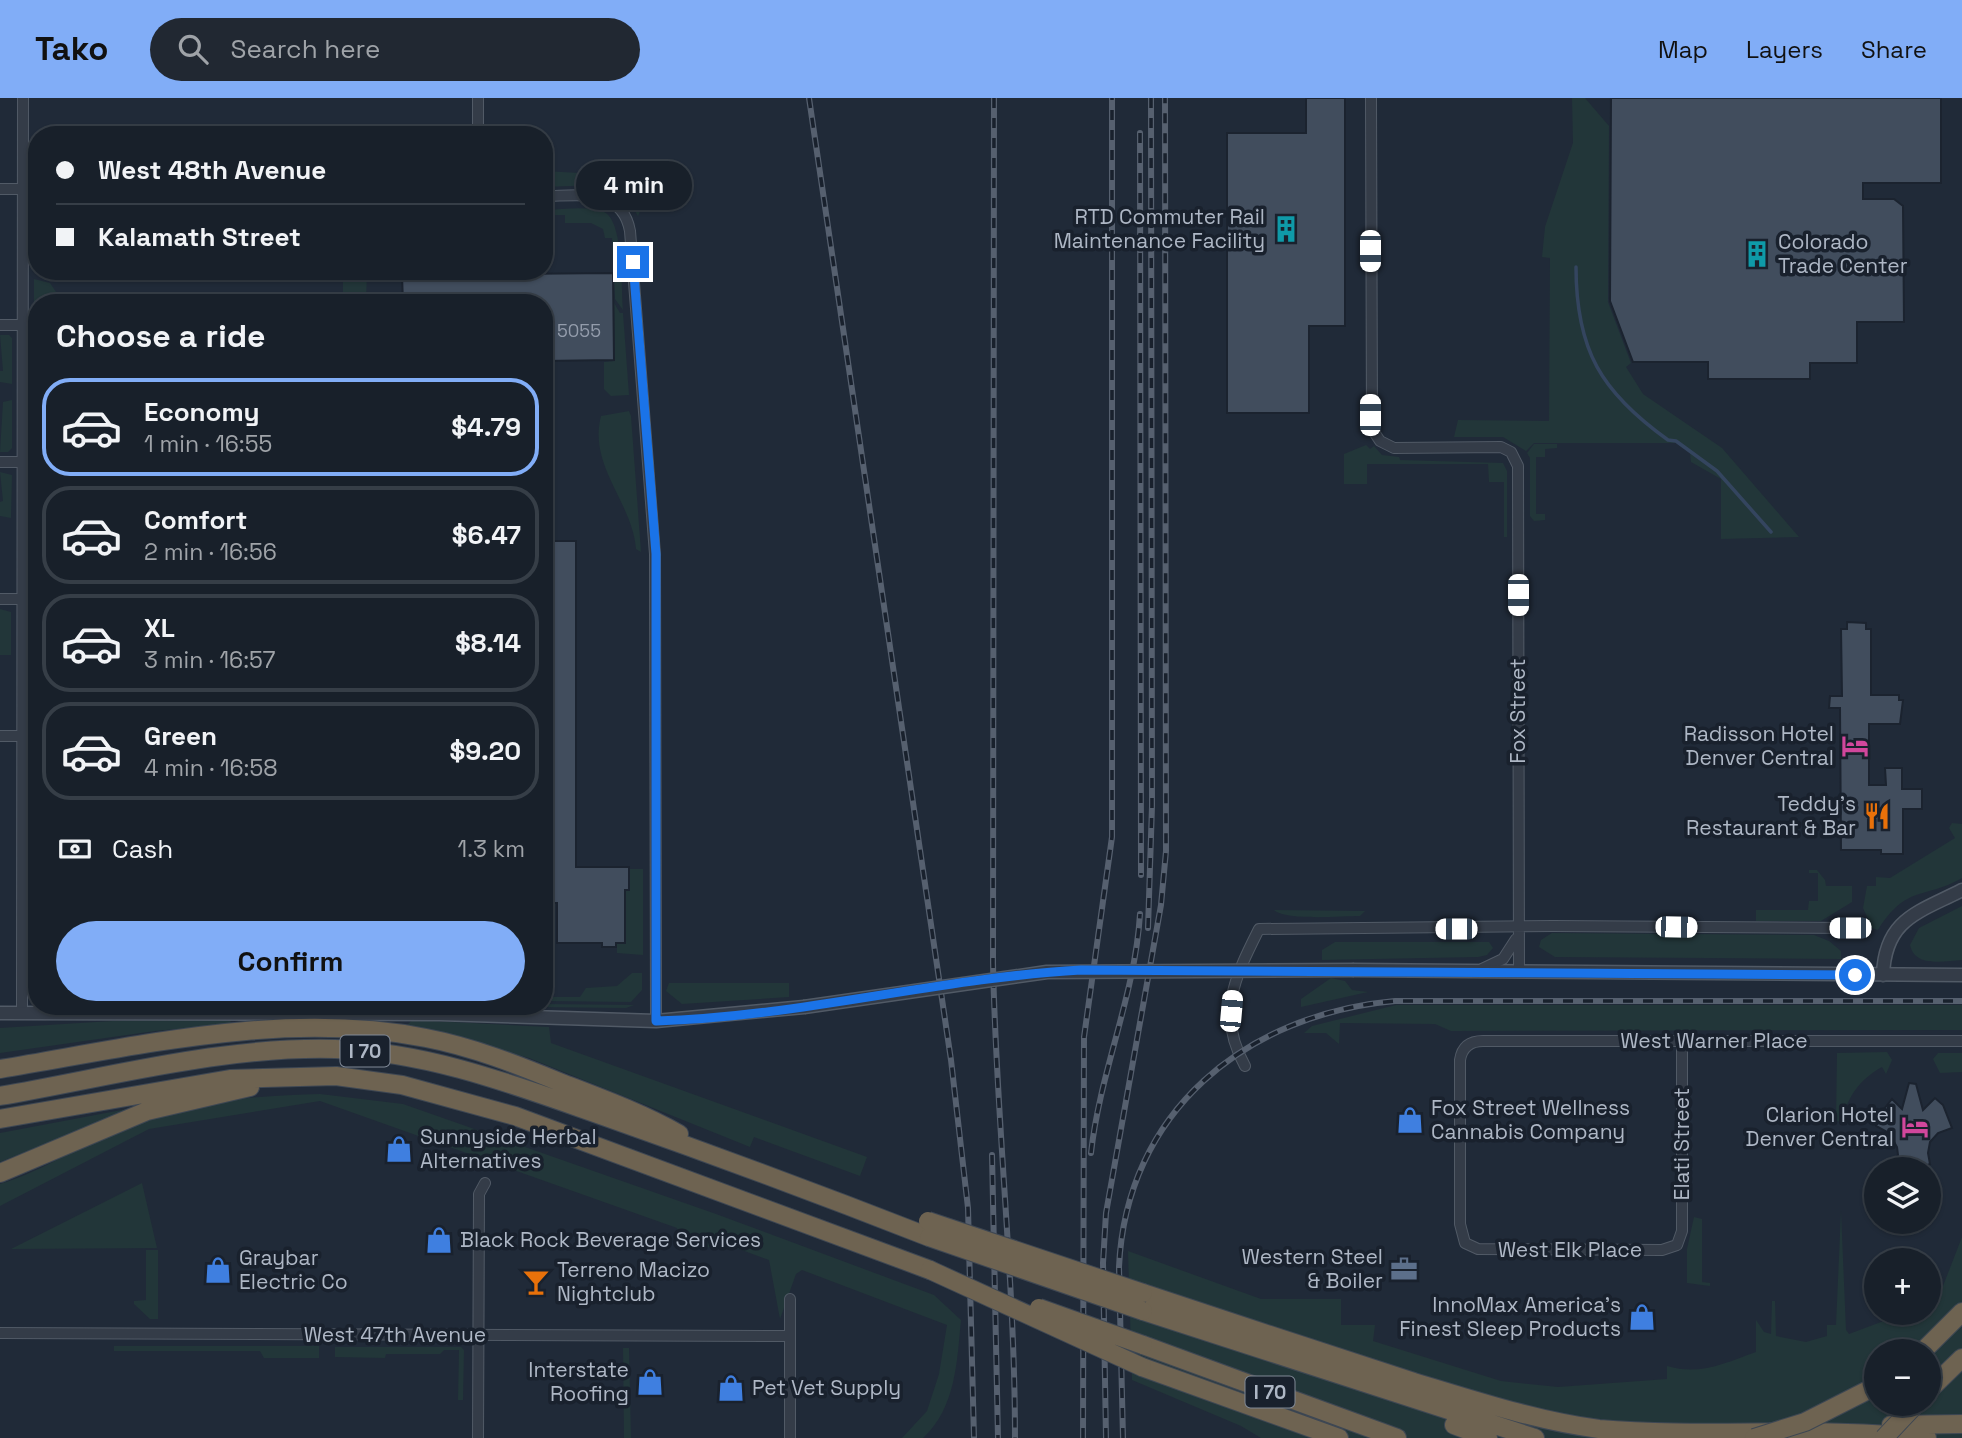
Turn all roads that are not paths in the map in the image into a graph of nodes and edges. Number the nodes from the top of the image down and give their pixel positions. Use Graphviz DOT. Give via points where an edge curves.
graph roads {
  1 [pos="23,98"];
  2 [pos="478,98"];
  3 [pos="1371,98"];
  4 [pos="478,126"];
  5 [pos="0,189"];
  6 [pos="23,189"];
  7 [pos="553,196"];
  8 [pos="0,325"];
  9 [pos="23,325"];
  10 [pos="0,462"];
  11 [pos="23,462"];
  12 [pos="0,599"];
  13 [pos="22,599"];
  14 [pos="0,736"];
  15 [pos="22,736"];
  16 [pos="1962,890"];
  17 [pos="1518,928"];
  18 [pos="1850,928"];
  19 [pos="1474,972"];
  20 [pos="1519,972"];
  21 [pos="1883,975"];
  22 [pos="1962,975"];
  23 [pos="1,1013"];
  24 [pos="22,1013"];
  25 [pos="28,1013"];
  26 [pos="463,1015"];
  27 [pos="656,1021"];
  28 [pos="1682,1041"];
  29 [pos="1962,1041"];
  30 [pos="1245,1066"];
  31 [pos="0,1069"];
  32 [pos="336,1076"];
  33 [pos="0,1096"];
  34 [pos="0,1119"];
  35 [pos="718,1156"];
  36 [pos="5,1170"];
  37 [pos="485,1182"];
  38 [pos="928,1228"];
  39 [pos="1465,1243"];
  40 [pos="1676,1245"];
  41 [pos="930,1270"];
  42 [pos="790,1299"];
  43 [pos="1962,1312"];
  44 [pos="0,1334"];
  45 [pos="478,1335"];
  46 [pos="790,1336"];
  47 [pos="1935,1339"];
  48 [pos="1258,1349"];
  49 [pos="1962,1358"];
  50 [pos="1941,1378"];
  51 [pos="1864,1392"];
  52 [pos="1905,1416"];
  53 [pos="1962,1424"];
  54 [pos="1734,1432"];
  55 [pos="478,1438"];
  56 [pos="790,1438"];
  57 [pos="1339,1438"];
  58 [pos="1397,1438"];
  59 [pos="1488,1438"];
  60 [pos="1535,1438"];
  61 [pos="1754,1438"];
  62 [pos="1884,1438"];
  63 [pos="1927,1438"];
  1 -- 6 [label="street"];
  2 -- 4 [label="street"];
  3 -- 17 [label="street, Fox Street" via="1372,429 1380,441 1394,448 1495,447 1511,452 1518,466"];
  5 -- 6 [label="street"];
  6 -- 9 [label="street"];
  7 -- 27 [label="street" via="611,200 621,209 630,231 656,554"];
  8 -- 9 [label="street"];
  9 -- 11 [label="street"];
  10 -- 11 [label="street"];
  11 -- 13 [label="street"];
  12 -- 13 [label="street"];
  13 -- 15 [label="street"];
  14 -- 15 [label="street"];
  15 -- 24 [label="street"];
  16 -- 21 [label="street" via="1904,921 1887,949"];
  17 -- 18 [label="street"];
  17 -- 19 [label="street" via="1513,946 1502,960"];
  17 -- 20 [label="street, Fox Street"];
  17 -- 30 [label="street" via="1259,929 1234,979 1232,1032"];
  19 -- 20 [label="street"];
  19 -- 27 [label="street, bridge" via="1047,972 804,1006"];
  20 -- 21 [label="street"];
  21 -- 22 [label="street"];
  23 -- 24 [label="street"];
  24 -- 25 [label="street"];
  26 -- 27 [label="street"];
  28 -- 29 [label="street, West Warner Place"];
  28 -- 39 [label="street, West Warner Place" via="1483,1041 1466,1045 1460,1060 1460,1224"];
  28 -- 40 [label="street, Elati Street" via="1682,1231"];
  31 -- 35 [label="highway" via="195,1036 311,1029 392,1032 453,1044 535,1072 660,1123"];
  32 -- 34 [label="highway, I 70" via="217,1080"];
  32 -- 36 [label="highway" via="254,1087 147,1111"];
  32 -- 41 [label="highway, I 70" via="402,1085 515,1116"];
  33 -- 35 [label="highway, I 70" via="228,1055 289,1049 356,1050 474,1071"];
  35 -- 38 [label="highway, I 70" via="837,1201"];
  37 -- 45 [label="street" via="479,1194"];
  38 -- 48 [label="highway, I 70, bridge" via="1143,1311"];
  38 -- 54 [label="highway, bridge" via="1448,1392 1562,1422 1684,1434"];
  39 -- 40 [label="street, West Elk Place" via="1478,1249 1662,1250"];
  41 -- 57 [label="highway, bridge" via="1142,1367"];
  41 -- 58 [label="highway, I 70, bridge"];
  42 -- 46 [label="street"];
  43 -- 47 [label="highway"];
  44 -- 45 [label="street, West 47th Avenue"];
  45 -- 46 [label="street, West 47th Avenue"];
  45 -- 55 [label="street"];
  46 -- 56 [label="street"];
  48 -- 59 [label="highway, I 70"];
  48 -- 60 [label="highway"];
  49 -- 50 [label="highway"];
  51 -- 61 [label="highway, bridge" via="1805,1422"];
  52 -- 62 [label="highway, bridge"];
  53 -- 54 [label="highway"];
  54 -- 63 [label="highway"];
}
